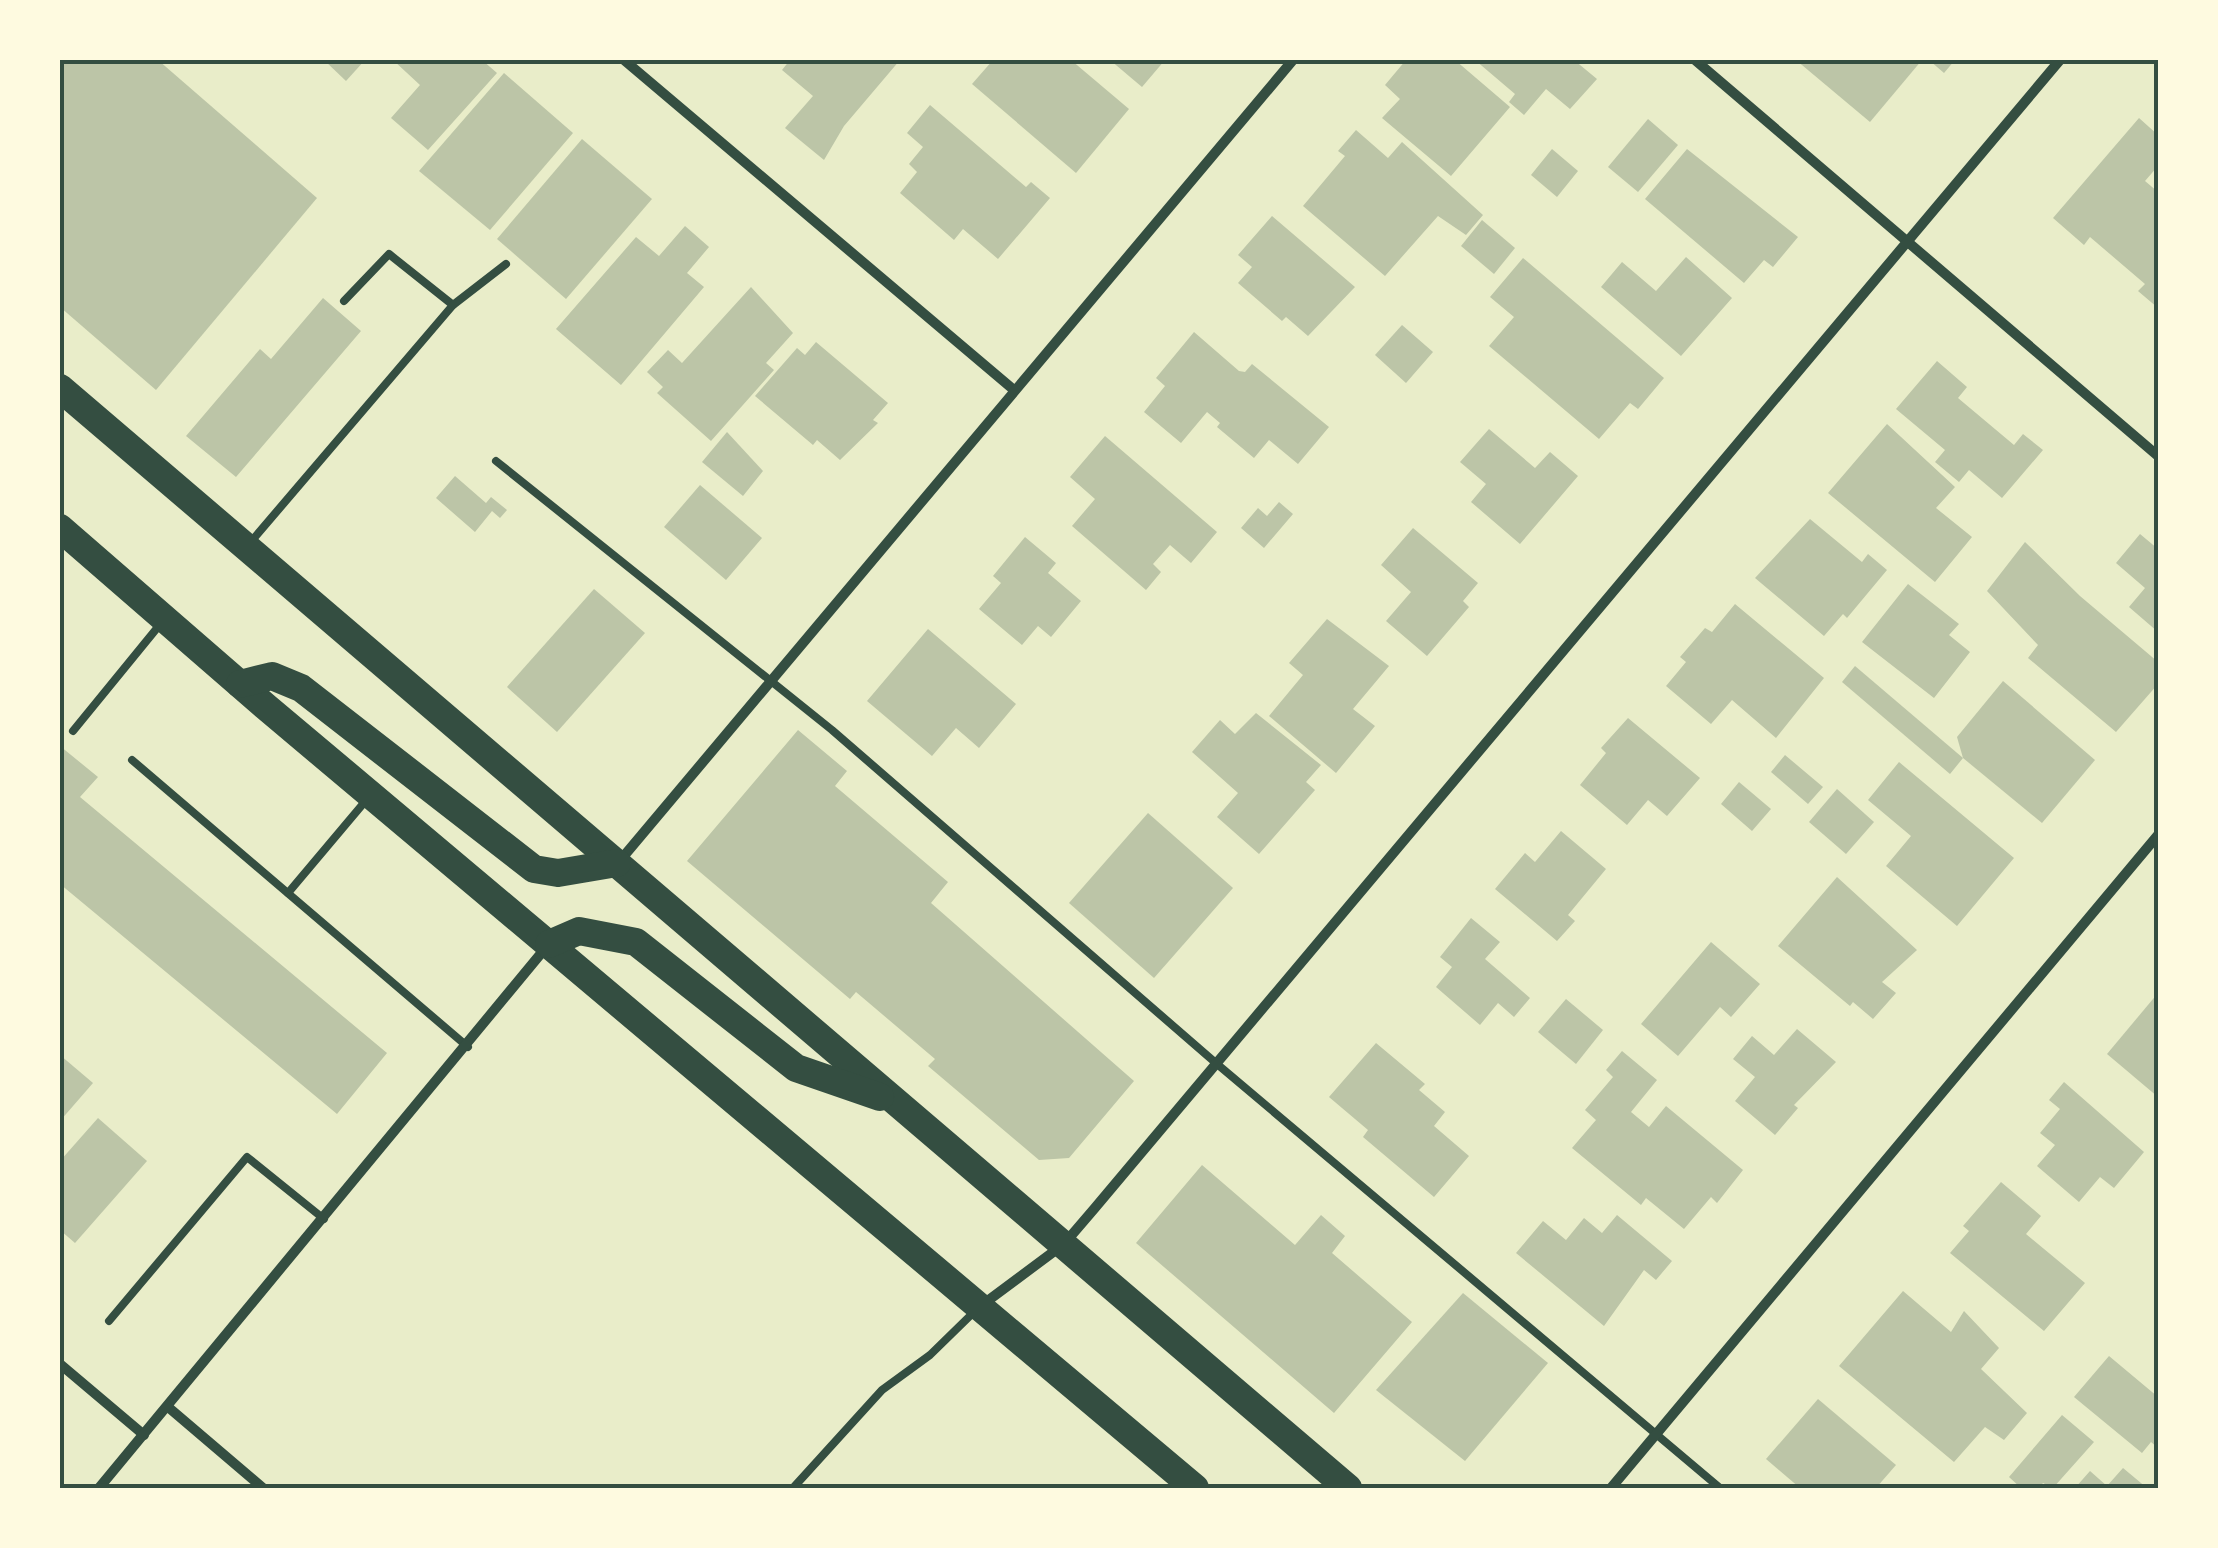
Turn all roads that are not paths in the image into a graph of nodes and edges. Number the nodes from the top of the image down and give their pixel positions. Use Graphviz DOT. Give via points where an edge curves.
graph roads {
  1 [pos="624,60"];
  2 [pos="1293,60"];
  3 [pos="1694,60"];
  4 [pos="2060,60"];
  5 [pos="1905,242"];
  6 [pos="506,264"];
  7 [pos="344,301"];
  8 [pos="454,305"];
  9 [pos="60,388"];
  10 [pos="1014,390"];
  11 [pos="2158,456"];
  12 [pos="496,461"];
  13 [pos="60,528"];
  14 [pos="246,547"];
  15 [pos="165,619"];
  16 [pos="770,681"];
  17 [pos="240,684"];
  18 [pos="73,731"];
  19 [pos="132,760"];
  20 [pos="370,795"];
  21 [pos="2158,835"];
  22 [pos="617,864"];
  23 [pos="288,893"];
  24 [pos="549,944"];
  25 [pos="468,1047"];
  26 [pos="1217,1064"];
  27 [pos="896,1102"];
  28 [pos="324,1220"];
  29 [pos="1064,1244"];
  30 [pos="981,1306"];
  31 [pos="109,1320"];
  32 [pos="60,1364"];
  33 [pos="168,1407"];
  34 [pos="1656,1434"];
  35 [pos="144,1435"];
  36 [pos="100,1488"];
  37 [pos="262,1488"];
  38 [pos="793,1488"];
  39 [pos="1196,1488"];
  40 [pos="1348,1488"];
  41 [pos="1610,1488"];
  42 [pos="1720,1488"];
  1 -- 10 [label="street"];
  2 -- 10 [label="street"];
  3 -- 5 [label="street"];
  4 -- 5 [label="street"];
  5 -- 11 [label="street"];
  5 -- 26 [label="street"];
  6 -- 8 [label="lane"];
  7 -- 8 [label="lane" via="389,254"];
  8 -- 14 [label="lane"];
  9 -- 14 [label="highway"];
  10 -- 16 [label="street"];
  12 -- 16 [label="lane"];
  13 -- 15 [label="highway"];
  14 -- 22 [label="highway"];
  15 -- 17 [label="highway"];
  15 -- 18 [label="lane"];
  16 -- 22 [label="street"];
  16 -- 26 [label="lane"];
  17 -- 20 [label="highway"];
  17 -- 22 [label="highway" via="272,676 301,688 534,869 558,874"];
  19 -- 23 [label="lane"];
  20 -- 23 [label="lane"];
  20 -- 24 [label="highway"];
  21 -- 34 [label="street"];
  22 -- 27 [label="highway"];
  23 -- 25 [label="lane"];
  24 -- 25 [label="street"];
  24 -- 27 [label="highway" via="580,931 636,942 796,1068"];
  24 -- 30 [label="highway"];
  25 -- 28 [label="street"];
  26 -- 29 [label="street"];
  26 -- 34 [label="lane"];
  27 -- 29 [label="highway"];
  28 -- 31 [label="lane" via="247,1157"];
  28 -- 33 [label="street"];
  29 -- 30 [label="street"];
  29 -- 40 [label="highway"];
  30 -- 38 [label="lane" via="882,1390"];
  30 -- 39 [label="highway"];
  32 -- 35 [label="street"];
  33 -- 35 [label="street"];
  33 -- 37 [label="street"];
  34 -- 41 [label="street"];
  34 -- 42 [label="lane"];
  35 -- 36 [label="street"];
}
